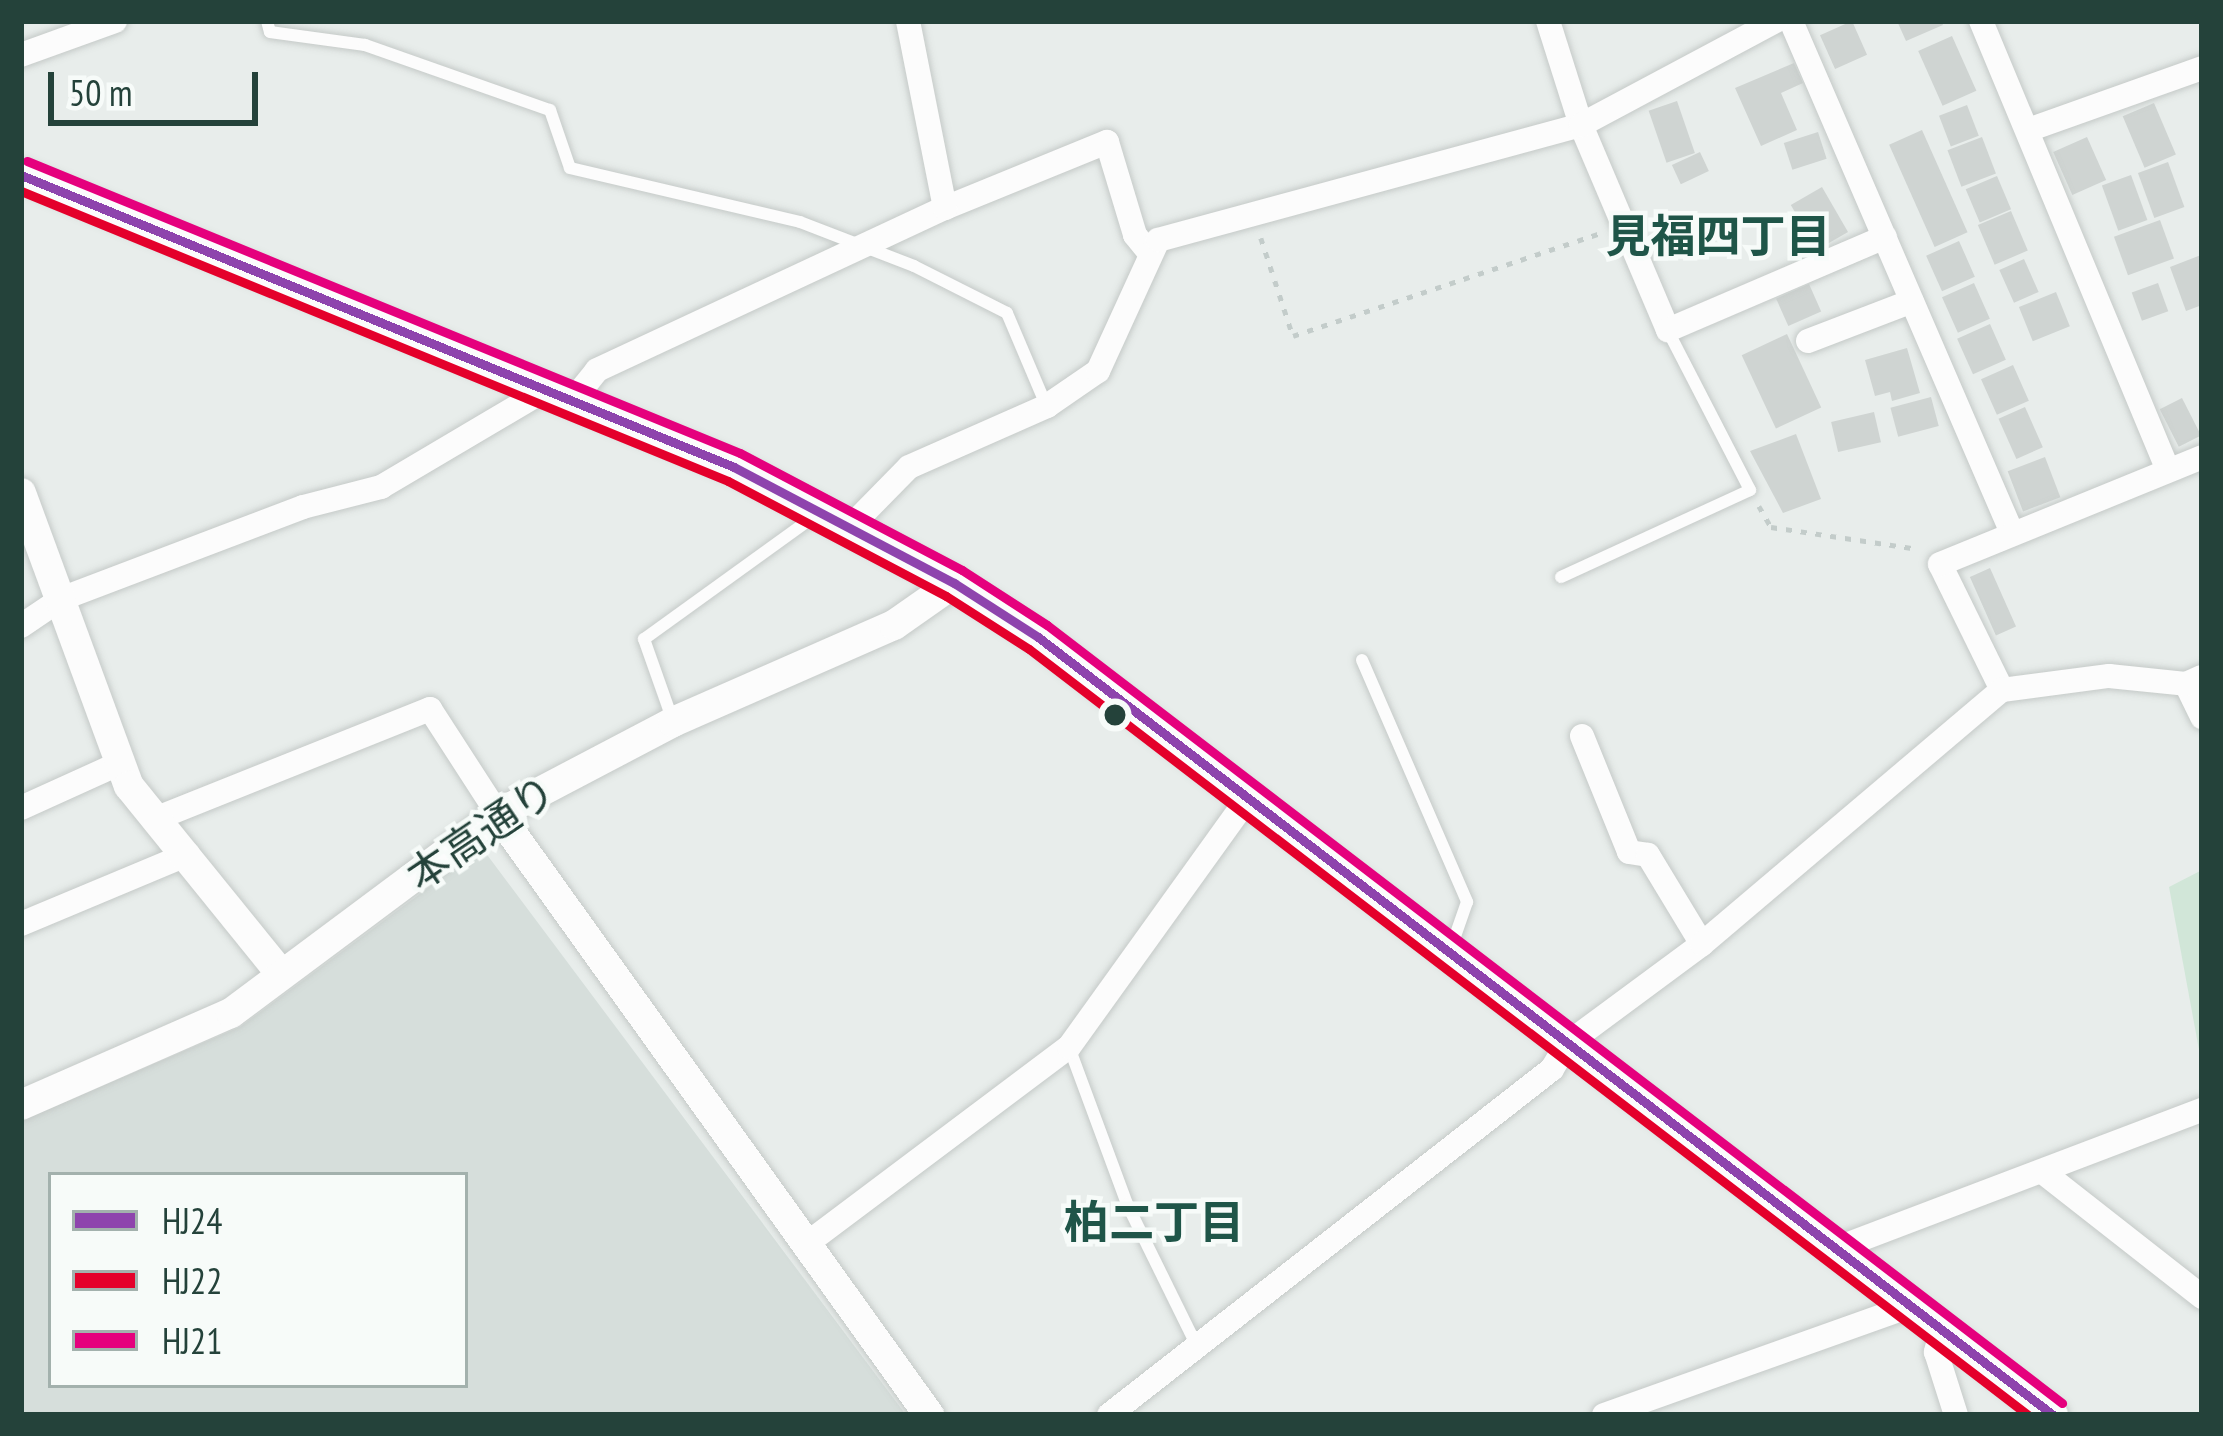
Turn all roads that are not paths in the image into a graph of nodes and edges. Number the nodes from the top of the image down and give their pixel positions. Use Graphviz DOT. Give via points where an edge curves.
graph roads {
  1 [pos="116,21"];
  2 [pos="267,21"];
  3 [pos="908,21"];
  4 [pos="1548,21"];
  5 [pos="1776,21"];
  6 [pos="1791,21"];
  7 [pos="1981,21"];
  8 [pos="1744,28"];
  9 [pos="68,30"];
  10 [pos="21,56"];
  11 [pos="2202,68"];
  12 [pos="1581,125"];
  13 [pos="2027,130"];
  14 [pos="21,176"];
  15 [pos="945,208"];
  16 [pos="1885,237"];
  17 [pos="866,245"];
  18 [pos="1148,250"];
  19 [pos="1912,301"];
  20 [pos="1667,330"];
  21 [pos="1808,341"];
  22 [pos="560,394"];
  23 [pos="1047,406"];
  24 [pos="2202,457"];
  25 [pos="2168,470"];
  26 [pos="21,493"];
  27 [pos="824,510"];
  28 [pos="852,525"];
  29 [pos="2012,532"];
  30 [pos="1561,577"];
  31 [pos="954,583"];
  32 [pos="61,598"];
  33 [pos="21,626"];
  34 [pos="1362,660"];
  35 [pos="2194,680"];
  36 [pos="2002,690"];
  37 [pos="2202,716"];
  38 [pos="673,722"];
  39 [pos="1582,736"];
  40 [pos="120,763"];
  41 [pos="1248,798"];
  42 [pos="21,808"];
  43 [pos="498,814"];
  44 [pos="160,817"];
  45 [pos="188,854"];
  46 [pos="21,924"];
  47 [pos="1702,944"];
  48 [pos="1449,955"];
  49 [pos="281,974"];
  50 [pos="1568,1044"];
  51 [pos="1069,1047"];
  52 [pos="21,1105"];
  53 [pos="2202,1110"];
  54 [pos="2044,1173"];
  55 [pos="805,1246"];
  56 [pos="1838,1248"];
  57 [pos="2202,1298"];
  58 [pos="1910,1306"];
  59 [pos="1942,1329"];
  60 [pos="1196,1344"];
  61 [pos="929,1415"];
  62 [pos="1108,1415"];
  63 [pos="1604,1415"];
  64 [pos="1956,1415"];
  65 [pos="2053,1415"];
  1 -- 9 [label="street"];
  2 -- 17 [label="lane" via="270,32 364,45 550,110 570,168"];
  3 -- 15 [label="street"];
  4 -- 12 [label="street"];
  5 -- 8 [label="street"];
  6 -- 16 [label="street"];
  7 -- 13 [label="street"];
  8 -- 12 [label="street"];
  9 -- 10 [label="street"];
  11 -- 13 [label="street"];
  12 -- 18 [label="street" via="1174,233"];
  12 -- 20 [label="street"];
  13 -- 25 [label="street"];
  14 -- 22 [label="street"];
  15 -- 17 [label="street"];
  15 -- 18 [label="street" via="1107,142 1135,235"];
  16 -- 19 [label="street"];
  16 -- 20 [label="street"];
  17 -- 22 [label="street"];
  17 -- 23 [label="lane" via="1007,313"];
  18 -- 23 [label="street" via="1098,371"];
  19 -- 21 [label="street"];
  19 -- 29 [label="street"];
  20 -- 30 [label="lane" via="1750,490"];
  22 -- 27 [label="street"];
  22 -- 32 [label="street" via="382,488 303,507"];
  23 -- 28 [label="street" via="909,467"];
  24 -- 25 [label="street"];
  25 -- 29 [label="street"];
  26 -- 32 [label="street"];
  27 -- 28 [label="street"];
  27 -- 38 [label="lane" via="644,639"];
  28 -- 31 [label="street"];
  29 -- 36 [label="street" via="1940,564"];
  31 -- 38 [label="street, 本高通り" via="894,625"];
  31 -- 41 [label="street"];
  32 -- 33 [label="street"];
  32 -- 40 [label="street"];
  34 -- 48 [label="lane" via="1467,902"];
  35 -- 36 [label="street" via="2108,676"];
  35 -- 37 [label="street"];
  36 -- 47 [label="street"];
  38 -- 43 [label="street, 本高通り"];
  39 -- 47 [label="street" via="1629,852 1648,855"];
  40 -- 42 [label="street"];
  40 -- 44 [label="street" via="129,786"];
  41 -- 48 [label="street"];
  41 -- 51 [label="street"];
  43 -- 44 [label="street" via="430,709"];
  43 -- 49 [label="street, 本高通り"];
  43 -- 55 [label="street"];
  44 -- 45 [label="street"];
  45 -- 46 [label="street"];
  45 -- 49 [label="street"];
  47 -- 50 [label="street"];
  48 -- 50 [label="street"];
  49 -- 52 [label="street, 本高通り" via="231,1013"];
  50 -- 56 [label="street"];
  50 -- 60 [label="street" via="1552,1069"];
  51 -- 55 [label="street"];
  51 -- 60 [label="lane" via="1127,1204"];
  53 -- 54 [label="street"];
  54 -- 56 [label="street"];
  54 -- 57 [label="street"];
  55 -- 61 [label="street"];
  56 -- 58 [label="street"];
  58 -- 59 [label="street"];
  58 -- 63 [label="street"];
  59 -- 64 [label="street" via="1936,1352"];
  59 -- 65 [label="street"];
  60 -- 62 [label="street"];
}
